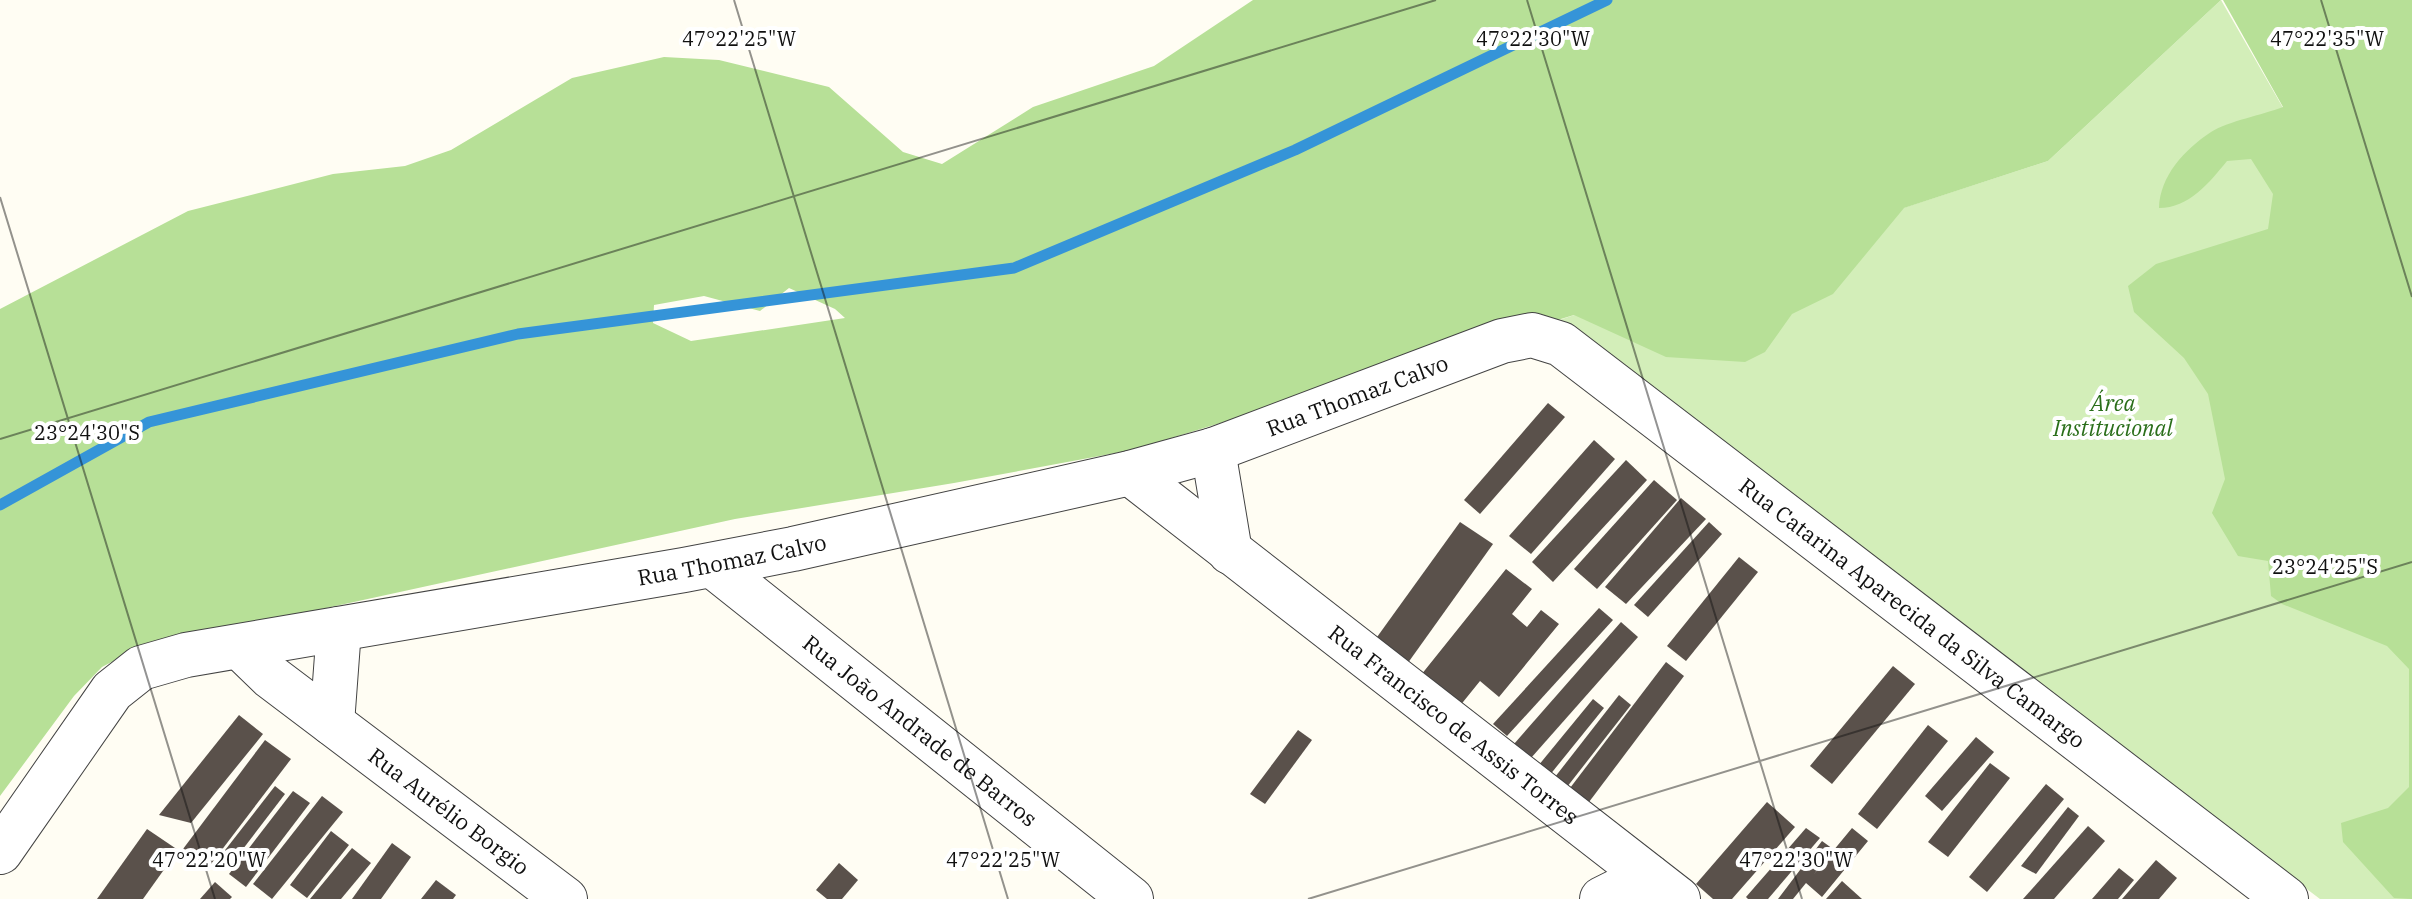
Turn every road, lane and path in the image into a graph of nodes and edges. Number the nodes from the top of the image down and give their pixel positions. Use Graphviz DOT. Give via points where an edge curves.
graph roads {
  1 [pos="1532,335"];
  2 [pos="1213,450"];
  3 [pos="1130,473"];
  4 [pos="793,549"];
  5 [pos="1230,552"];
  6 [pos="712,565"];
  7 [pos="781,623"];
  8 [pos="339,629"];
  9 [pos="240,647"];
  10 [pos="332,723"];
  11 [pos="0,852"];
  12 [pos="1663,887"];
  13 [pos="565,899"];
  14 [pos="1131,899"];
  15 [pos="1602,899"];
  16 [pos="2286,899"];
  1 -- 2 [label="street, Rua Thomaz Calvo" via="1502,341"];
  1 -- 16 [label="street, Rua Catarina Aparecida da Silva Camargo" via="1561,344"];
  2 -- 3 [label="street, Rua Thomaz Calvo"];
  2 -- 5 [label="street"];
  3 -- 4 [label="street, Rua Thomaz Calvo"];
  3 -- 5 [label="street, Rua Francisco de Assis Torres"];
  4 -- 6 [label="street, Rua Thomaz Calvo"];
  4 -- 7 [label="street, Rua João Andrade de Barros"];
  5 -- 12 [label="street, Rua Francisco de Assis Torres"];
  6 -- 7 [label="street, Rua João Andrade de Barros"];
  6 -- 8 [label="street, Rua Thomaz Calvo"];
  7 -- 14 [label="street, Rua João Andrade de Barros"];
  8 -- 9 [label="street, Rua Thomaz Calvo"];
  8 -- 10 [label="street"];
  9 -- 10 [label="street, Rua Aurélio Borgio"];
  9 -- 11 [label="street, Rua Thomaz Calvo" via="141,668 112,691"];
  10 -- 13 [label="street, Rua Aurélio Borgio"];
  12 -- 15 [label="street"];
}
